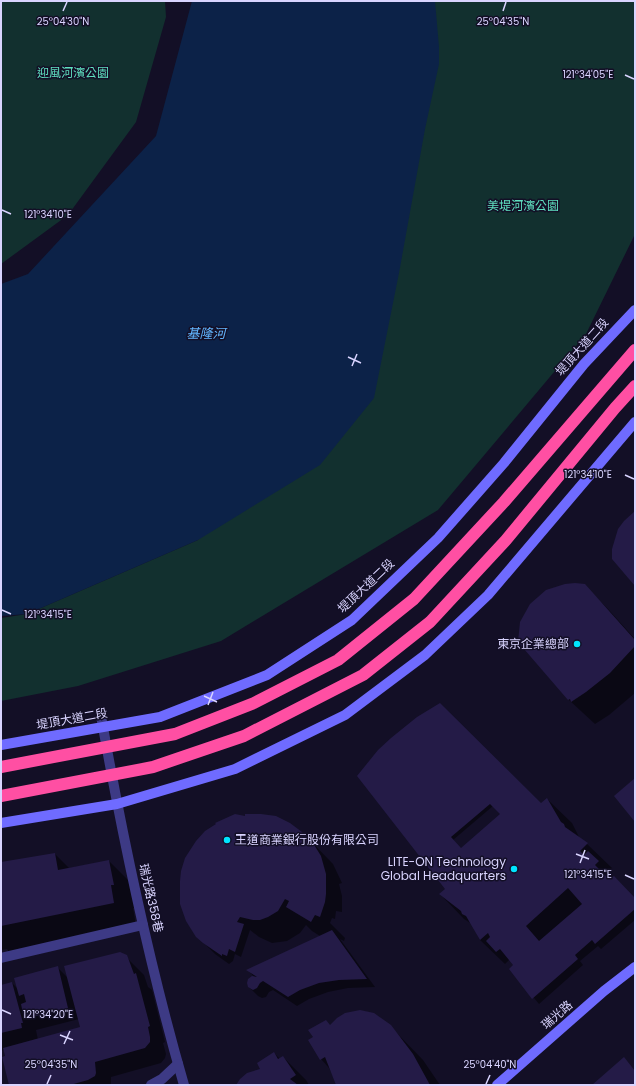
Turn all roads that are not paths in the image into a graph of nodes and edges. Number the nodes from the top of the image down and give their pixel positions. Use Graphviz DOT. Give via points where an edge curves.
graph roads {
  1 [pos="635,310"];
  2 [pos="635,350"];
  3 [pos="635,386"];
  4 [pos="635,422"];
  5 [pos="101,716"];
  6 [pos="103,727"];
  7 [pos="1,745"];
  8 [pos="107,747"];
  9 [pos="1,767"];
  10 [pos="112,775"];
  11 [pos="1,796"];
  12 [pos="117,804"];
  13 [pos="1,823"];
  14 [pos="143,925"];
  15 [pos="1,958"];
  16 [pos="635,967"];
  17 [pos="178,1064"];
  18 [pos="150,1085"];
  19 [pos="184,1085"];
  20 [pos="497,1085"];
  1 -- 6 [label="street, 堤頂大道二段" via="584,364 504,463 438,538 352,620 267,674 160,717"];
  2 -- 8 [label="highway" via="504,502 414,599 338,660 254,704 175,734"];
  3 -- 10 [label="highway" via="506,540 430,622 363,675 244,736 153,767"];
  4 -- 12 [label="street" via="488,595 425,656 345,715 235,769"];
  5 -- 6 [label="street, 瑞光路358巷"];
  6 -- 7 [label="street, 堤頂大道二段"];
  6 -- 8 [label="street, 瑞光路358巷"];
  8 -- 9 [label="highway"];
  8 -- 10 [label="street, 瑞光路358巷"];
  10 -- 11 [label="highway"];
  10 -- 12 [label="street, 瑞光路358巷"];
  12 -- 13 [label="street"];
  12 -- 14 [label="street, 瑞光路358巷"];
  14 -- 15 [label="street"];
  14 -- 17 [label="street, 瑞光路358巷"];
  16 -- 20 [label="street, 瑞光路"];
  17 -- 18 [label="street" via="162,1079"];
  17 -- 19 [label="street, 瑞光路358巷"];
}
